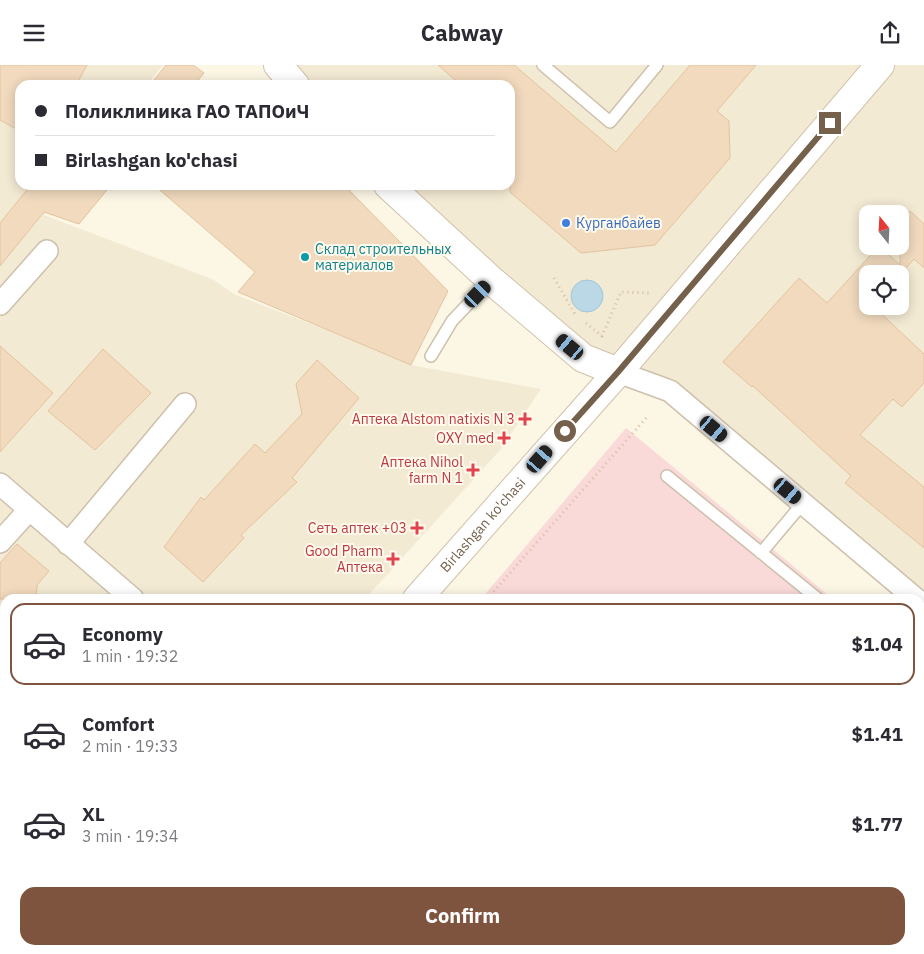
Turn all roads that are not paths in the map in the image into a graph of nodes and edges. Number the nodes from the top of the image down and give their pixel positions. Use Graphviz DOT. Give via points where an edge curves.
graph roads {
  1 [pos="543,65"];
  2 [pos="657,65"];
  3 [pos="880,65"];
  4 [pos="393,190"];
  5 [pos="47,251"];
  6 [pos="491,281"];
  7 [pos="0,304"];
  8 [pos="431,356"];
  9 [pos="618,372"];
  10 [pos="185,404"];
  11 [pos="667,477"];
  12 [pos="0,484"];
  13 [pos="803,503"];
  14 [pos="29,510"];
  15 [pos="0,542"];
  16 [pos="68,544"];
  17 [pos="761,553"];
  18 [pos="127,594"];
  19 [pos="421,594"];
  20 [pos="812,594"];
  21 [pos="910,594"];
  1 -- 2 [label="lane" via="610,122"];
  3 -- 9 [label="main road, Birlashgan ko'chasi"];
  4 -- 6 [label="main road"];
  5 -- 7 [label="street"];
  6 -- 8 [label="lane" via="452,321"];
  6 -- 9 [label="main road" via="583,358"];
  9 -- 13 [label="street" via="670,391"];
  9 -- 19 [label="main road, Birlashgan ko'chasi"];
  10 -- 16 [label="street"];
  11 -- 17 [label="lane"];
  12 -- 14 [label="street"];
  13 -- 17 [label="lane"];
  13 -- 21 [label="street"];
  14 -- 15 [label="street"];
  14 -- 16 [label="street"];
  16 -- 18 [label="street"];
  17 -- 20 [label="lane"];
}
